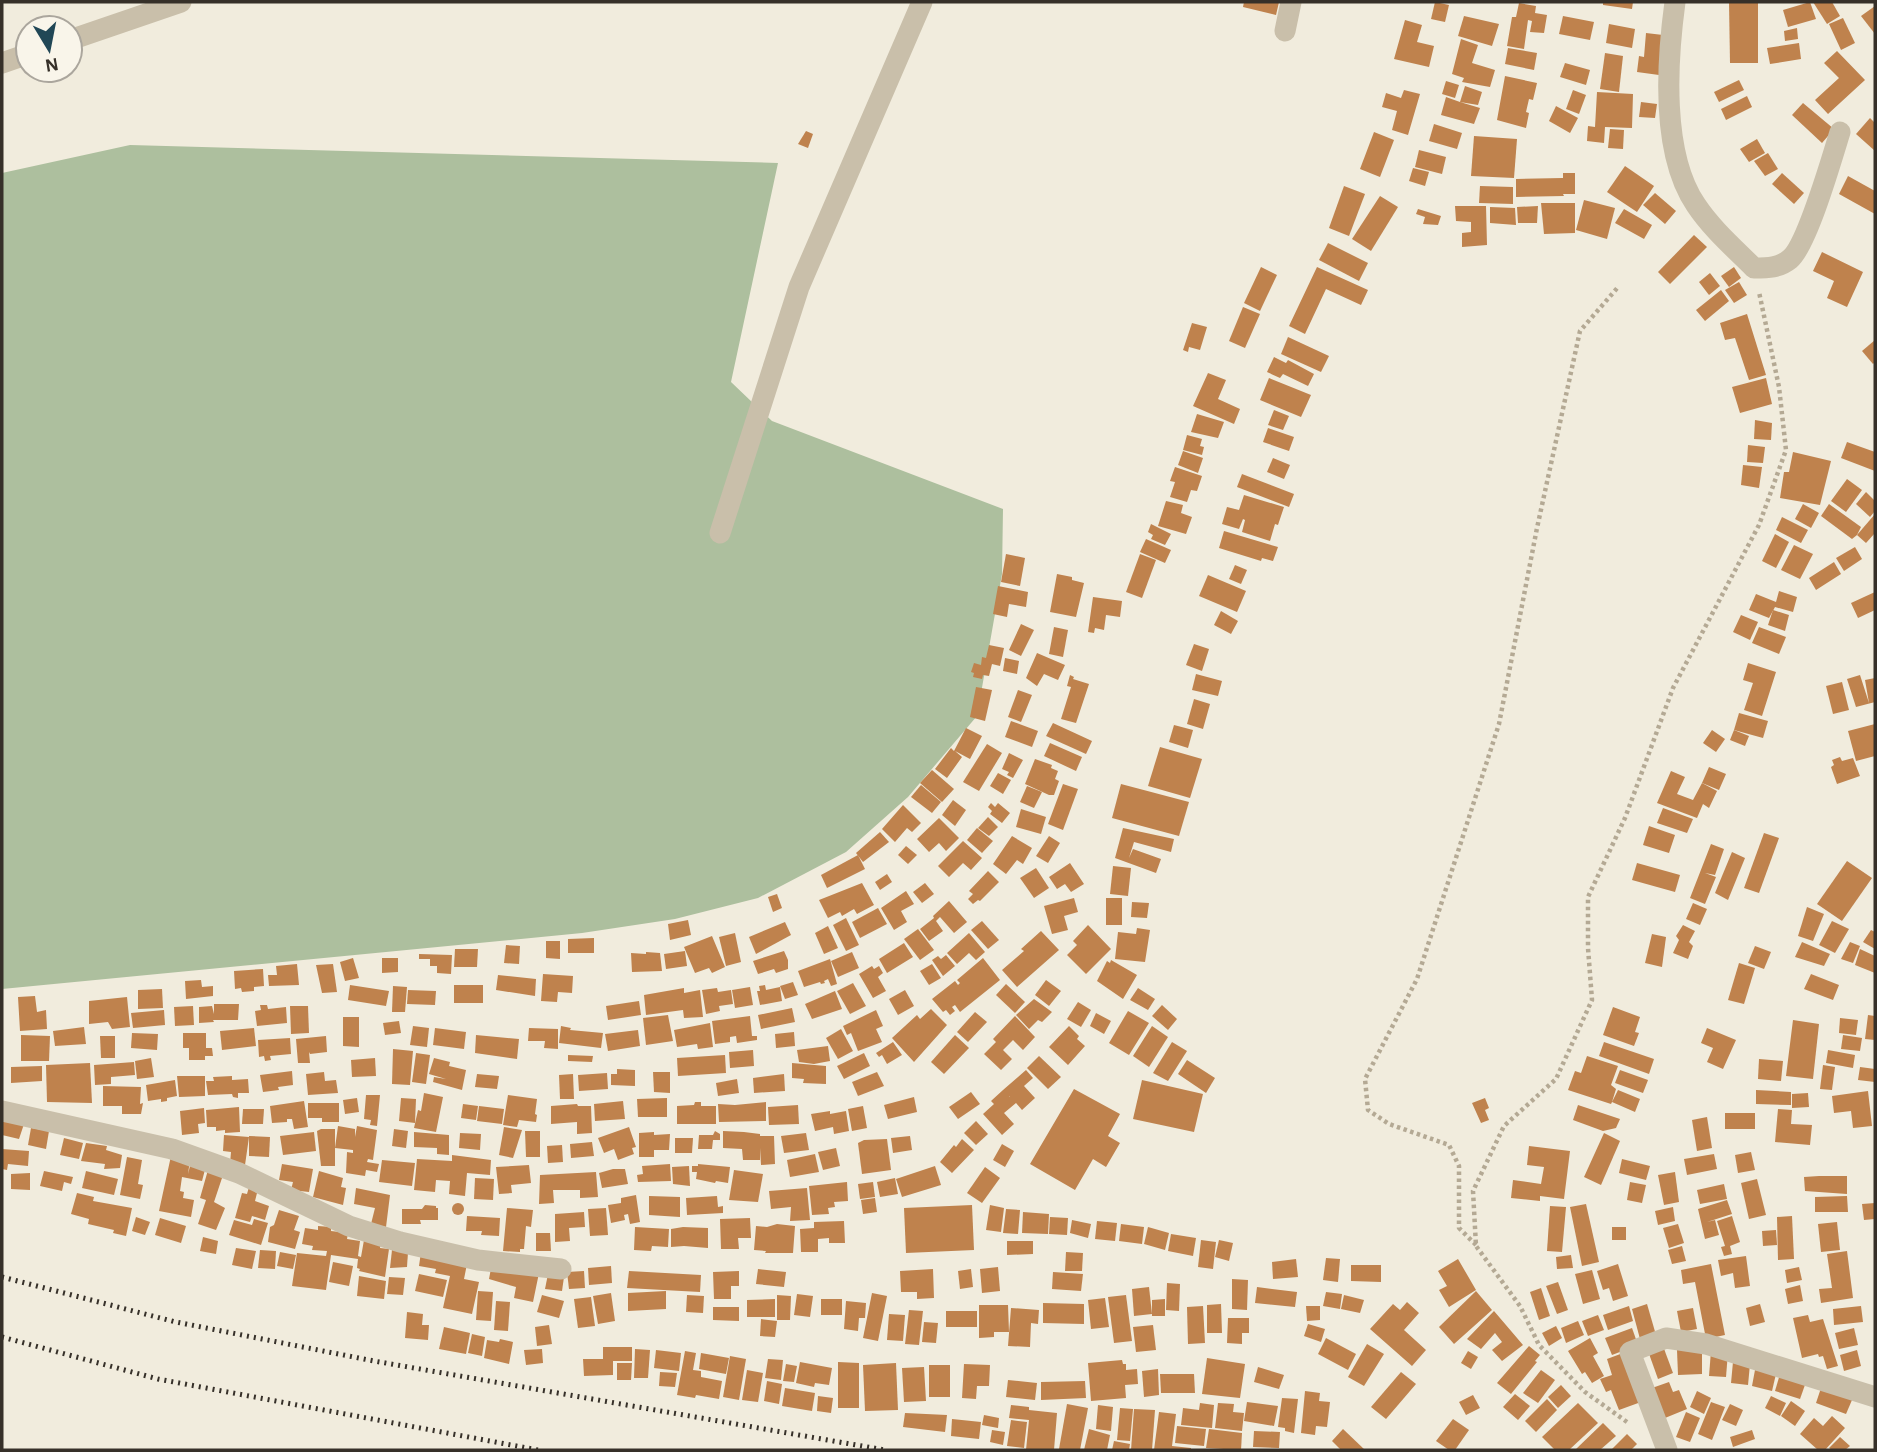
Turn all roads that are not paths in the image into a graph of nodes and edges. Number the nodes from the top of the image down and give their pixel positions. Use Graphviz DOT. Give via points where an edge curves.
graph roads {
  1 [pos="181,2"];
  2 [pos="922,2"];
  3 [pos="1292,2"];
  4 [pos="1675,2"];
  5 [pos="145,8"];
  6 [pos="1285,31"];
  7 [pos="84,34"];
  8 [pos="1840,132"];
  9 [pos="720,533"];
  10 [pos="2,1111"];
  11 [pos="561,1269"];
  12 [pos="1875,1397"];
  13 [pos="1667,1450"];
  1 -- 5 [label="street"];
  2 -- 9 [label="street" via="799,287"];
  3 -- 6 [label="street"];
  4 -- 8 [label="street" via="1670,32 1670,120 1679,166 1695,204 1754,268 1776,268 1792,258 1804,238"];
  5 -- 7 [label="street"];
  10 -- 11 [label="street" via="172,1149 239,1173 349,1226 400,1242 478,1260"];
  12 -- 13 [label="street" via="1706,1344 1666,1338 1630,1353"];
}
